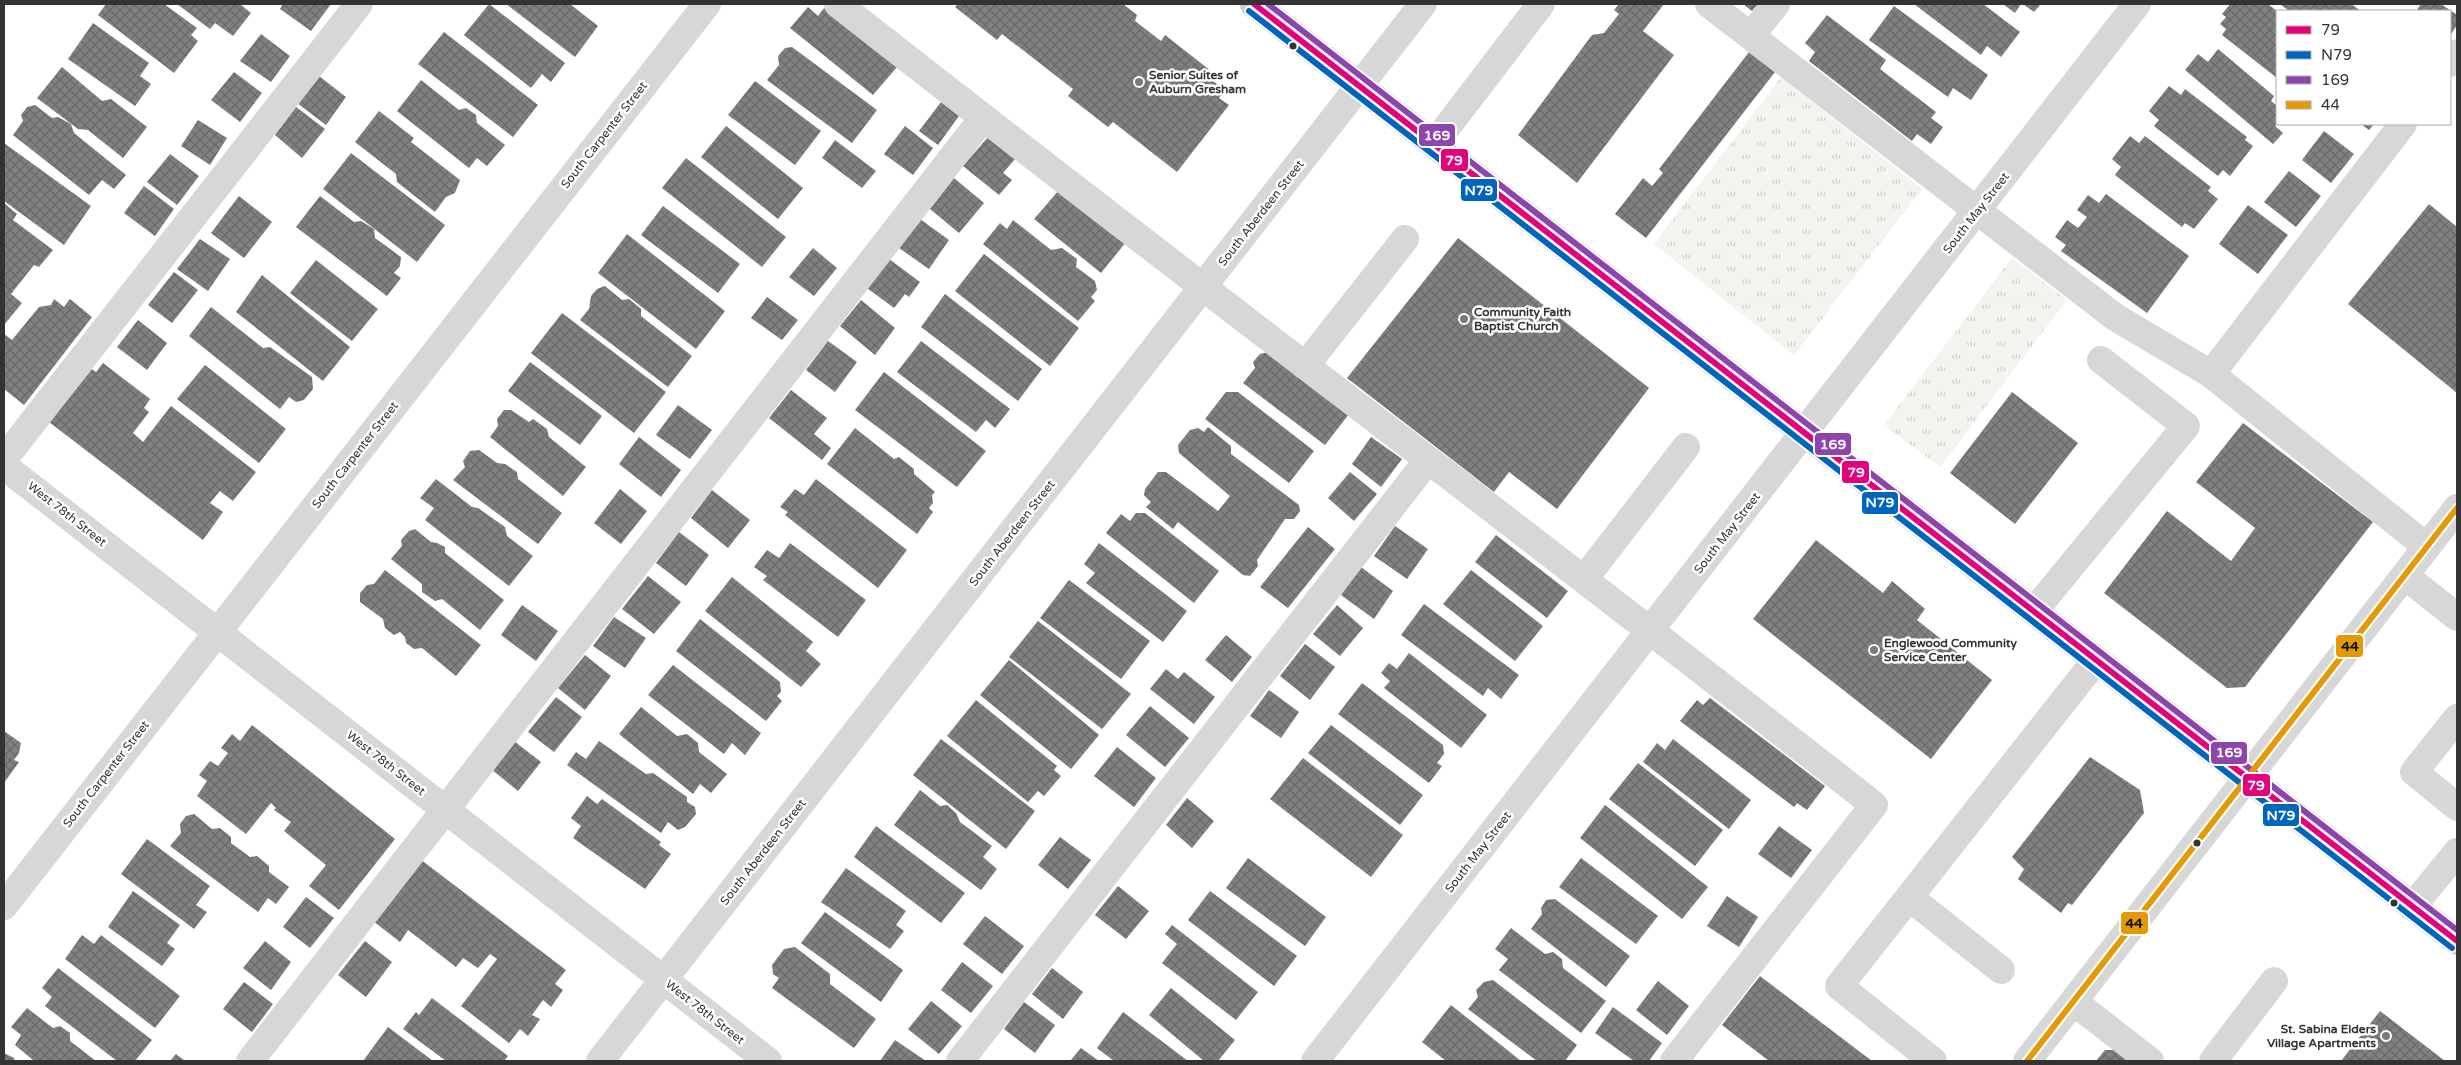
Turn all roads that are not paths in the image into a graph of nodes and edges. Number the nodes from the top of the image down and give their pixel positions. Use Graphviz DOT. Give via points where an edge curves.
graph roads {
  1 [pos="359,4"];
  2 [pos="706,4"];
  3 [pos="838,4"];
  4 [pos="1254,4"];
  5 [pos="1424,4"];
  6 [pos="1541,4"];
  7 [pos="1709,4"];
  8 [pos="1776,4"];
  9 [pos="2137,4"];
  10 [pos="1751,36"];
  11 [pos="1359,86"];
  12 [pos="983,118"];
  13 [pos="2402,125"];
  14 [pos="1434,144"];
  15 [pos="1978,211"];
  16 [pos="1405,239"];
  17 [pos="1203,287"];
  18 [pos="2101,360"];
  19 [pos="1305,366"];
  20 [pos="2211,374"];
  21 [pos="1805,433"];
  22 [pos="1686,447"];
  23 [pos="4,459"];
  24 [pos="1428,460"];
  25 [pos="4,466"];
  26 [pos="2457,508"];
  27 [pos="2427,548"];
  28 [pos="2404,576"];
  29 [pos="1585,578"];
  30 [pos="2034,611"];
  31 [pos="2457,617"];
  32 [pos="1651,630"];
  33 [pos="216,632"];
  34 [pos="2096,660"];
  35 [pos="2457,718"];
  36 [pos="2248,778"];
  37 [pos="2457,807"];
  38 [pos="445,810"];
  39 [pos="2457,852"];
  40 [pos="1909,897"];
  41 [pos="4,906"];
  42 [pos="2412,906"];
  43 [pos="2457,941"];
  44 [pos="2001,970"];
  45 [pos="663,980"];
  46 [pos="2274,981"];
  47 [pos="2074,1002"];
  48 [pos="250,1061"];
  49 [pos="600,1061"];
  50 [pos="768,1061"];
  51 [pos="960,1061"];
  52 [pos="1315,1061"];
  53 [pos="1674,1061"];
  54 [pos="1933,1061"];
  55 [pos="2027,1061"];
  56 [pos="2150,1061"];
  57 [pos="2213,1061"];
  1 -- 23 [label="street"];
  2 -- 33 [label="street, South Carpenter Street"];
  3 -- 12 [label="street"];
  4 -- 11 [label="main road"];
  5 -- 11 [label="street, South Aberdeen Street"];
  6 -- 14 [label="street"];
  7 -- 10 [label="street"];
  8 -- 10 [label="street"];
  9 -- 15 [label="street, South May Street"];
  10 -- 15 [label="street"];
  11 -- 14 [label="main road"];
  11 -- 17 [label="street, South Aberdeen Street"];
  12 -- 17 [label="street"];
  12 -- 38 [label="street"];
  13 -- 20 [label="street"];
  14 -- 21 [label="main road"];
  15 -- 20 [label="street" via="2115,317"];
  15 -- 21 [label="street, South May Street"];
  16 -- 19 [label="street"];
  17 -- 19 [label="street"];
  17 -- 45 [label="street, South Aberdeen Street"];
  18 -- 30 [label="street" via="2186,426"];
  19 -- 24 [label="street"];
  20 -- 27 [label="street"];
  21 -- 30 [label="main road"];
  21 -- 32 [label="street, South May Street"];
  22 -- 29 [label="street"];
  24 -- 29 [label="street"];
  24 -- 51 [label="street"];
  25 -- 33 [label="street, West 78th Street"];
  26 -- 27 [label="street"];
  27 -- 28 [label="street"];
  28 -- 31 [label="street"];
  28 -- 36 [label="street"];
  29 -- 32 [label="street"];
  30 -- 34 [label="main road"];
  32 -- 52 [label="street, South May Street"];
  32 -- 53 [label="street" via="1874,805"];
  33 -- 38 [label="street, West 78th Street"];
  33 -- 41 [label="street, South Carpenter Street"];
  34 -- 36 [label="main road"];
  34 -- 40 [label="street"];
  35 -- 37 [label="street" via="2414,772"];
  36 -- 42 [label="main road"];
  36 -- 47 [label="street"];
  38 -- 45 [label="street, West 78th Street"];
  38 -- 48 [label="street"];
  39 -- 42 [label="street"];
  40 -- 44 [label="street"];
  40 -- 54 [label="street" via="1839,986"];
  42 -- 43 [label="main road"];
  45 -- 49 [label="street, South Aberdeen Street"];
  45 -- 50 [label="street, West 78th Street"];
  46 -- 57 [label="street"];
  47 -- 55 [label="street"];
  47 -- 56 [label="street"];
}
